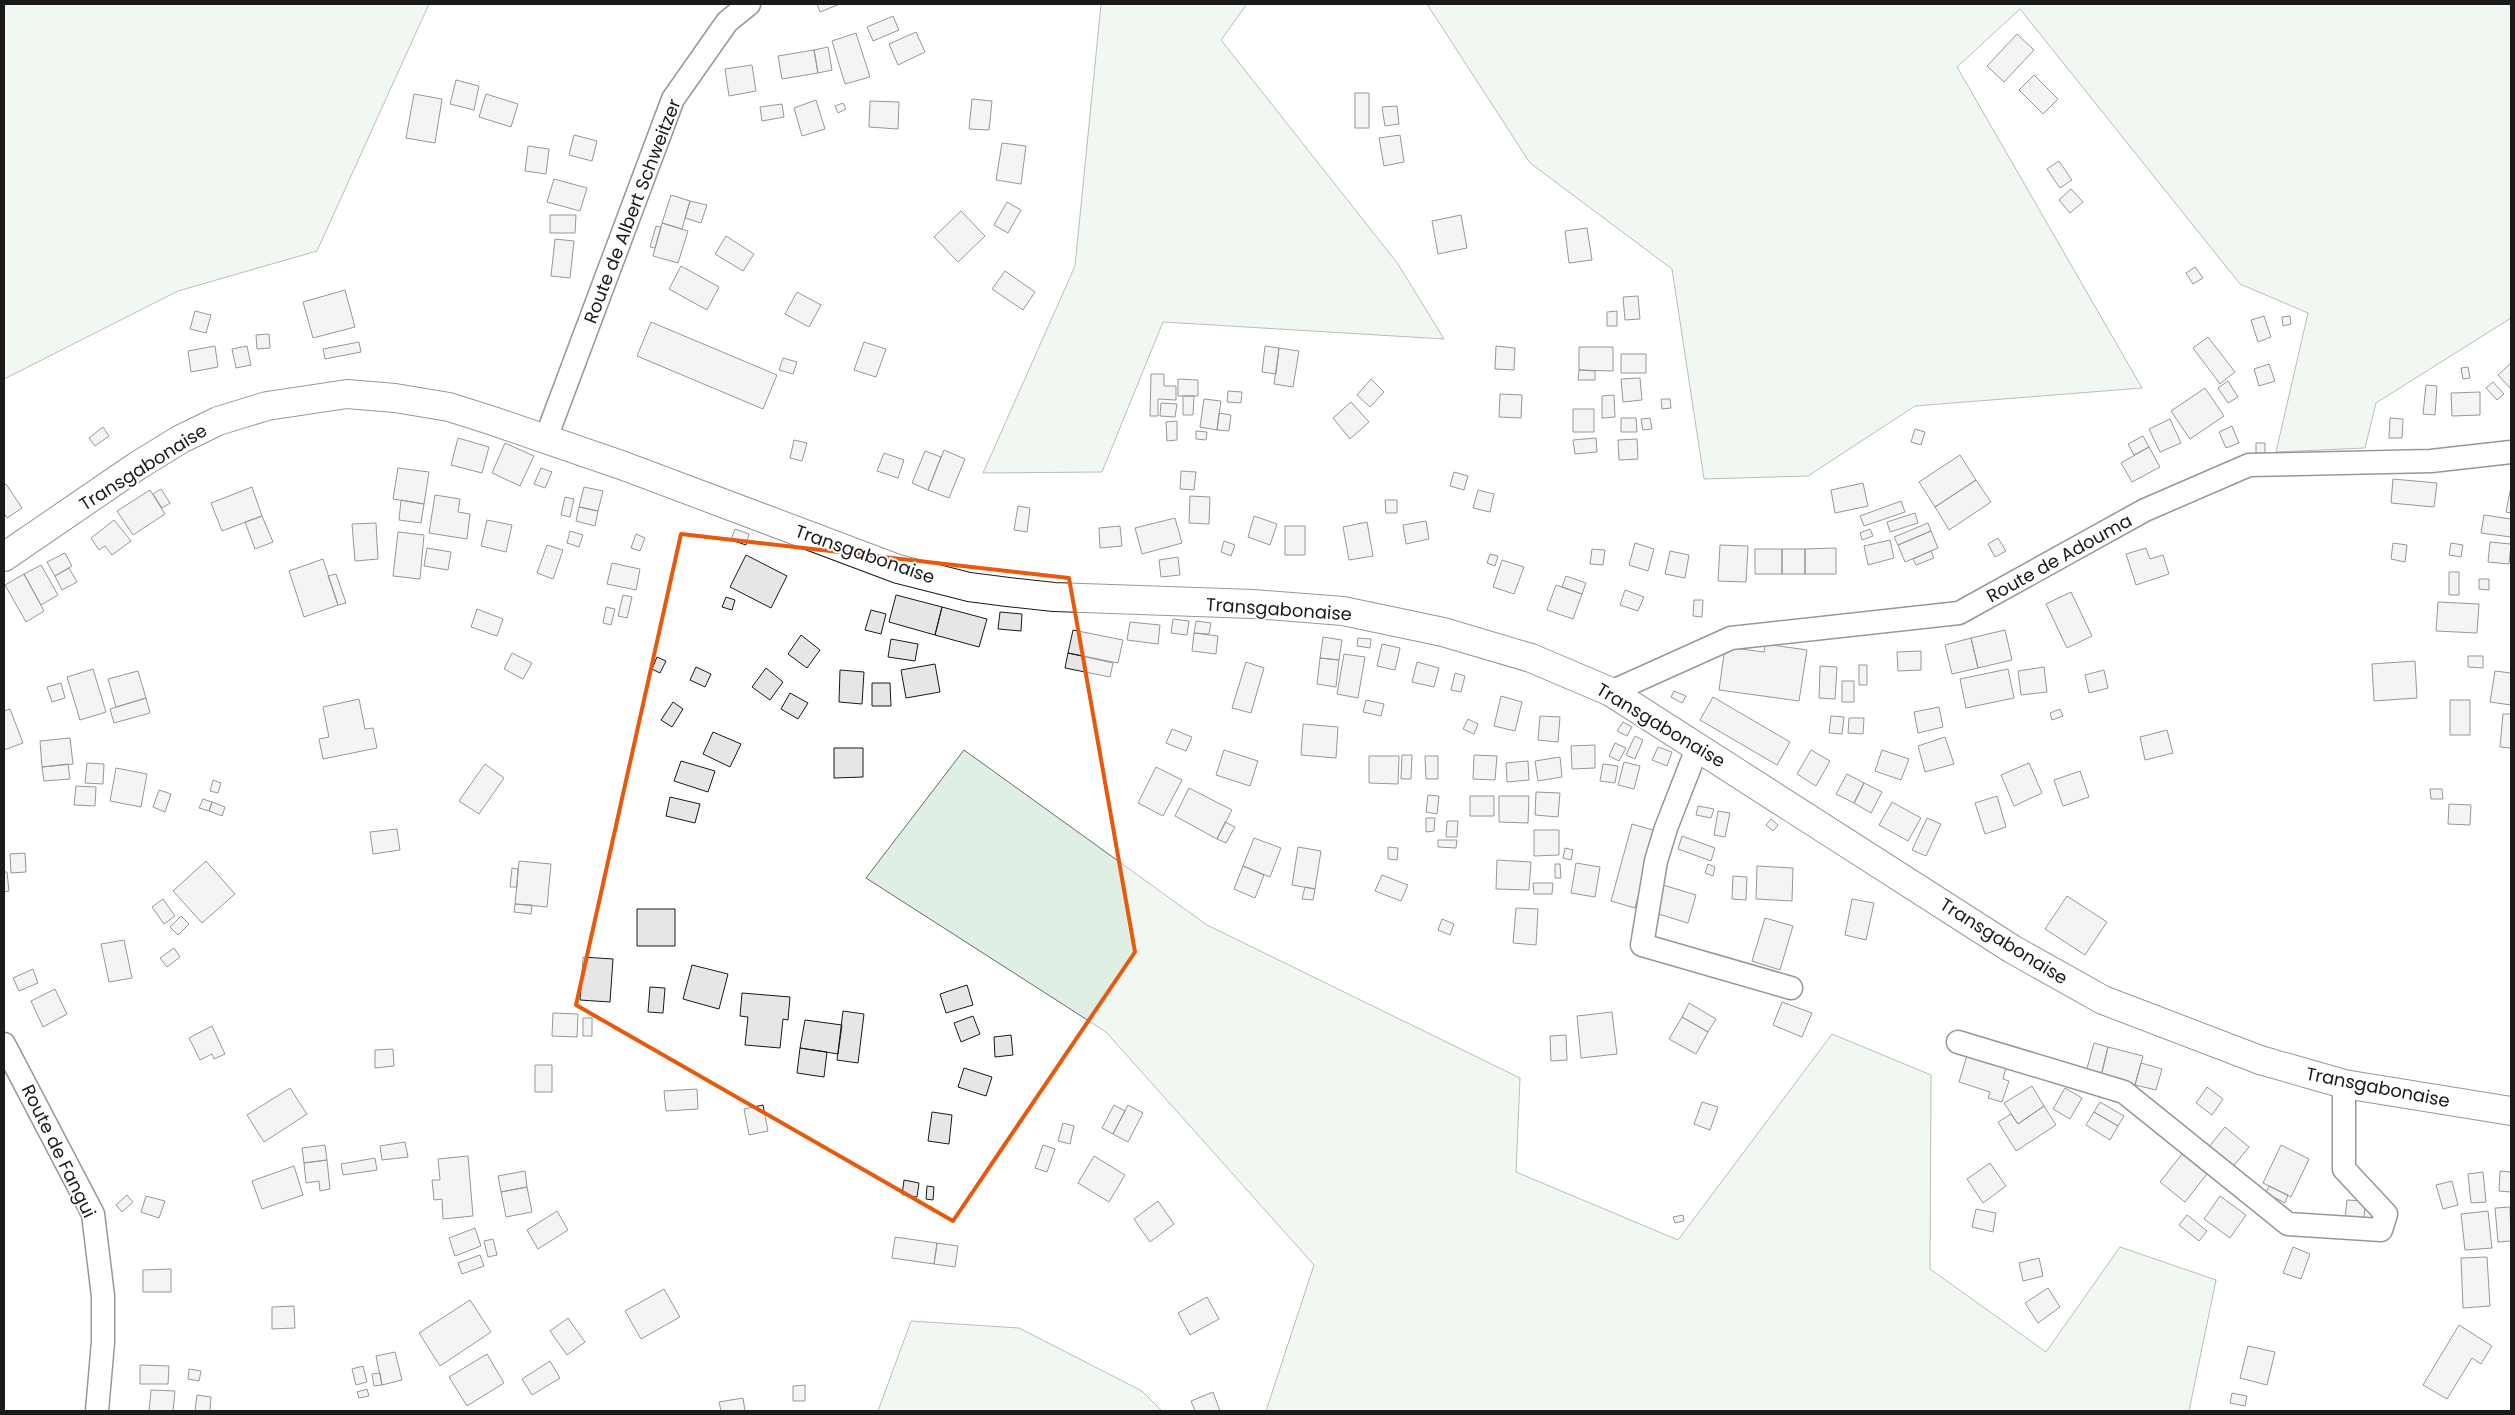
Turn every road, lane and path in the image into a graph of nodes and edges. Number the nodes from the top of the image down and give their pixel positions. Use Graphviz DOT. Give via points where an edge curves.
graph roads {
  1 [pos="749,4"];
  2 [pos="546,438"];
  3 [pos="2511,452"];
  4 [pos="4,557"];
  5 [pos="1611,692"];
  6 [pos="1698,746"];
  7 [pos="1791,988"];
  8 [pos="1958,1042"];
  9 [pos="4,1044"];
  10 [pos="2344,1084"];
  11 [pos="2511,1111"];
  12 [pos="97,1411"];
  1 -- 2 [label="street, Route de Albert Schweitzer" via="727,22 673,99"];
  2 -- 4 [label="highway, Transgabonaise" via="449,407 395,398 347,394 267,406 218,421 181,439"];
  2 -- 5 [label="highway, Transgabonaise" via="889,566 969,587 1044,596 1288,606 1378,617 1485,643 1572,673"];
  3 -- 5 [label="street, Route de Adouma" via="2431,461 2249,465 2145,510 1959,613 1731,638"];
  5 -- 6 [label="highway, Transgabonaise"];
  6 -- 7 [label="street" via="1656,861 1642,945"];
  6 -- 10 [label="highway, Transgabonaise" via="2012,949 2088,992 2260,1060"];
  8 -- 10 [label="street" via="2124,1092 2288,1224 2380,1230 2386,1214 2344,1169"];
  9 -- 12 [label="street, Route de Fangui" via="93,1214 103,1296"];
  10 -- 11 [label="highway, Transgabonaise"];
}
